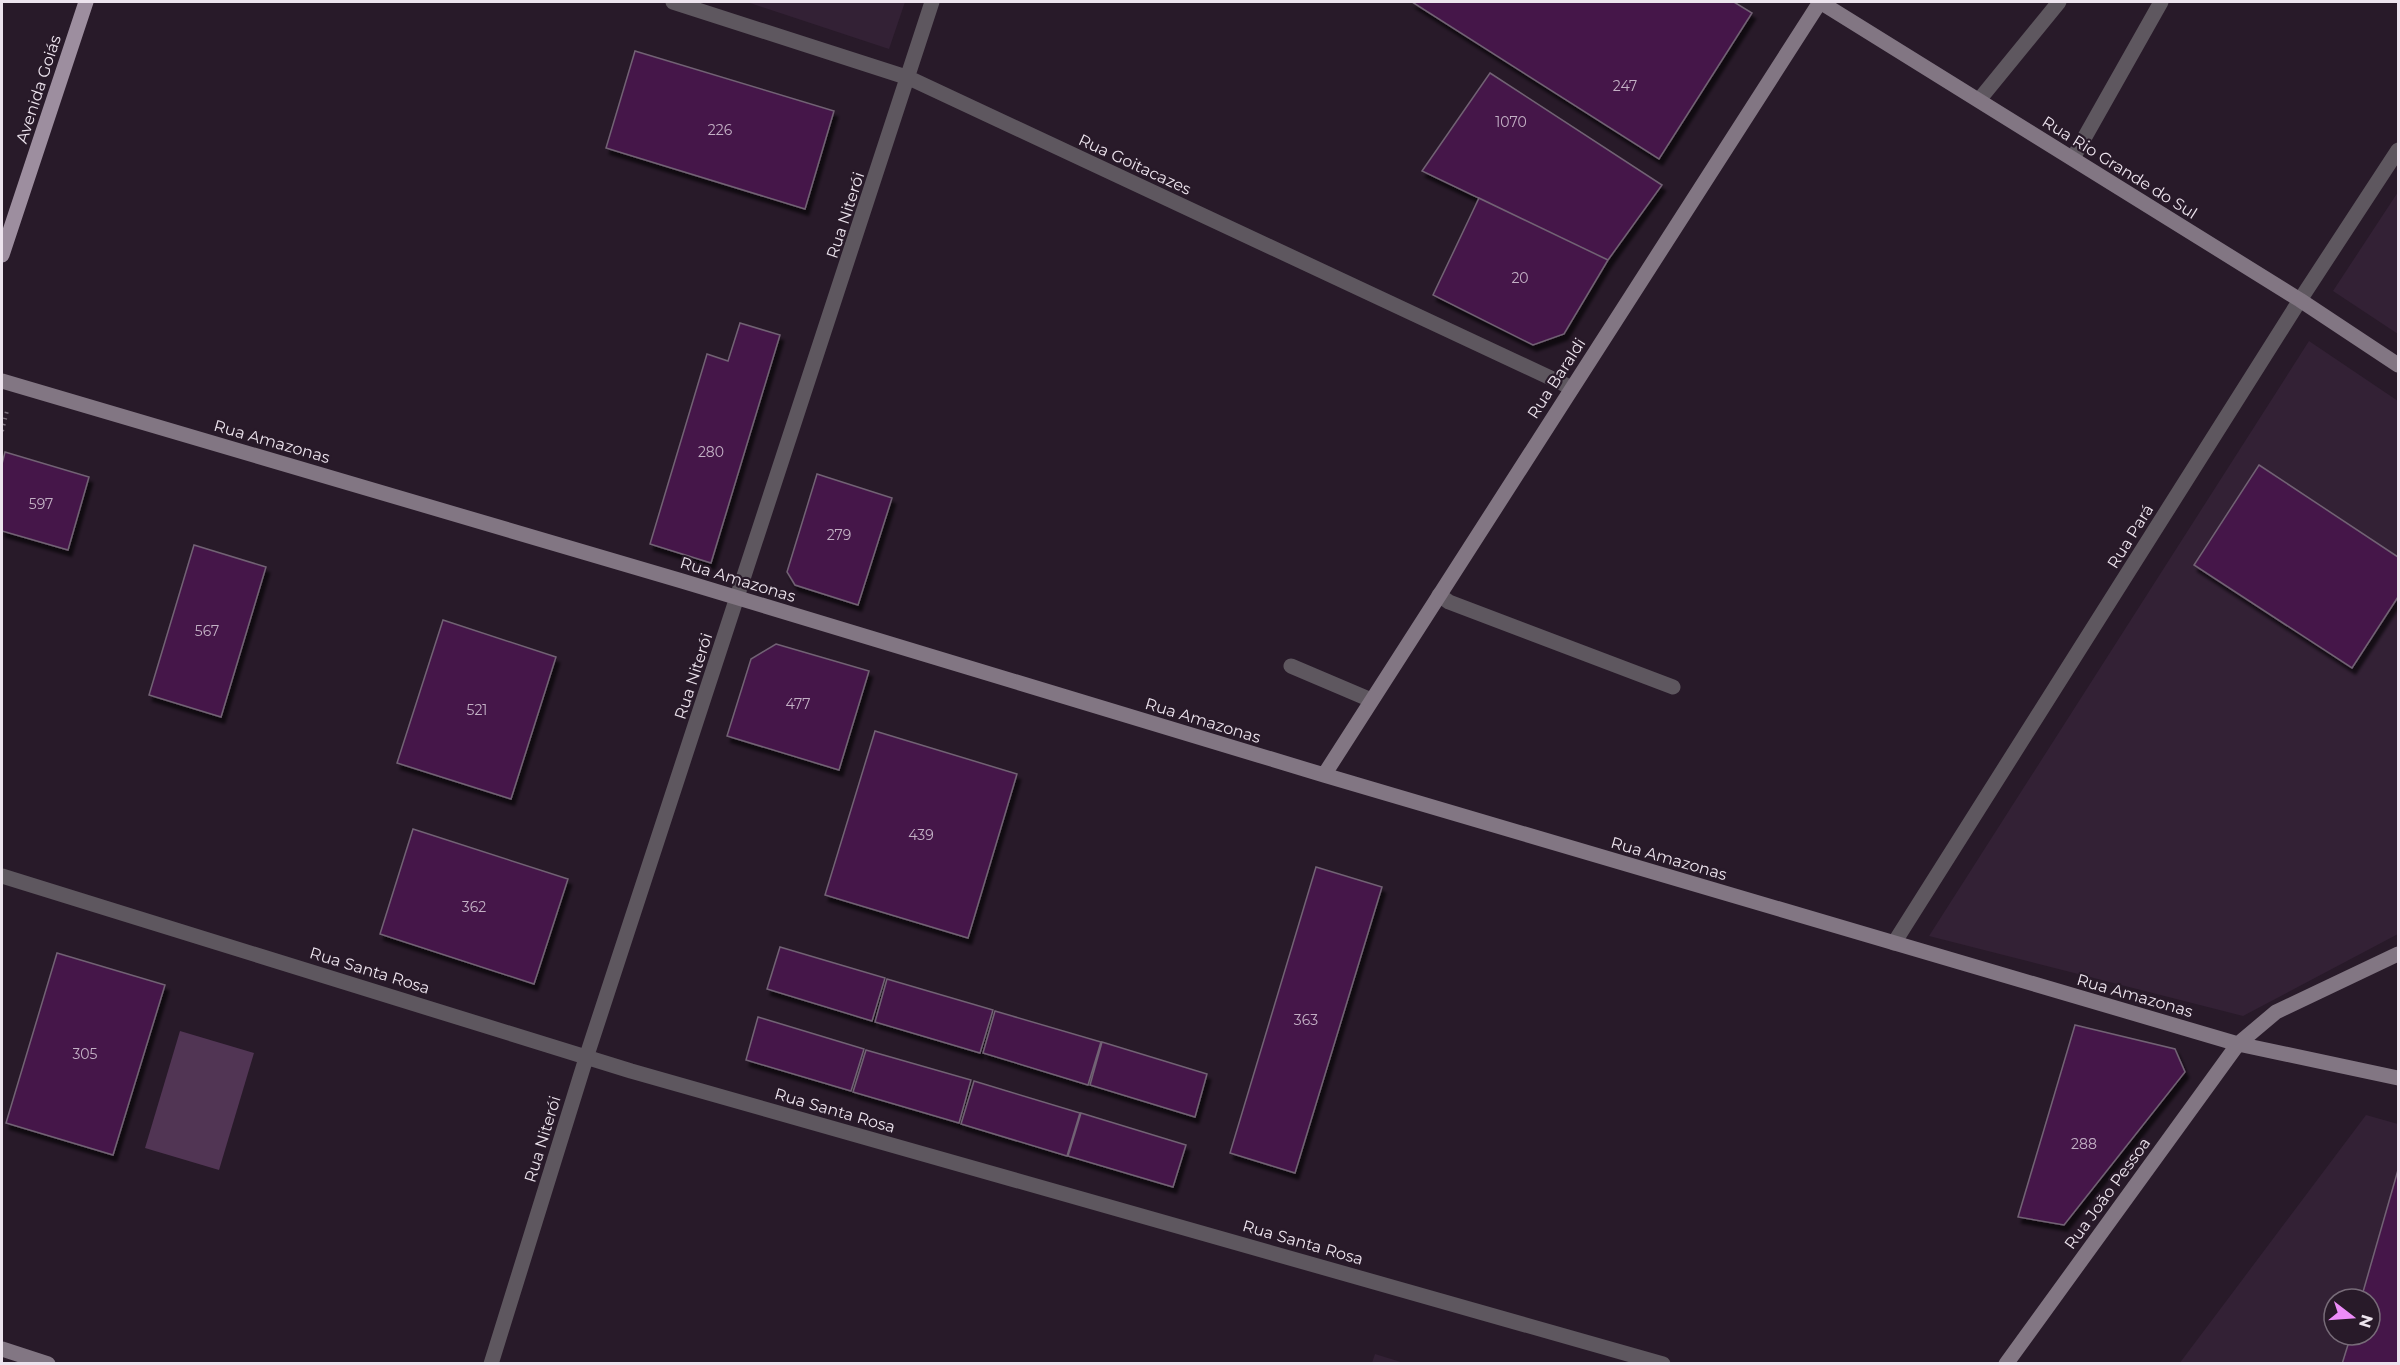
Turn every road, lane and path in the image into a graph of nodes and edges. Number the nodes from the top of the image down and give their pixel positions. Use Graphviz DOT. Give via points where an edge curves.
graph roads {
  1 [pos="86,2"];
  2 [pos="673,2"];
  3 [pos="932,2"];
  4 [pos="1820,2"];
  5 [pos="2059,2"];
  6 [pos="2161,2"];
  7 [pos="909,78"];
  8 [pos="1979,100"];
  9 [pos="2398,150"];
  10 [pos="2073,158"];
  11 [pos="2,255"];
  12 [pos="2300,300"];
  13 [pos="2398,365"];
  14 [pos="2,381"];
  15 [pos="1572,388"];
  16 [pos="1439,595"];
  17 [pos="738,598"];
  18 [pos="1291,666"];
  19 [pos="1673,687"];
  20 [pos="1371,700"];
  21 [pos="1324,775"];
  22 [pos="2,876"];
  23 [pos="1894,943"];
  24 [pos="2398,954"];
  25 [pos="2238,1044"];
  26 [pos="587,1055"];
  27 [pos="2398,1078"];
  28 [pos="2,1349"];
  29 [pos="48,1364"];
  30 [pos="491,1364"];
  31 [pos="1663,1364"];
  32 [pos="2006,1364"];
  1 -- 11 [label="main road, Avenida Goiás"];
  2 -- 7 [label="street, Rua Goitacazes"];
  3 -- 7 [label="street, Rua Niterói"];
  4 -- 8 [label="street, Rua Rio Grande do Sul"];
  4 -- 15 [label="street, Rua Baraldi"];
  5 -- 8 [label="street"];
  6 -- 10 [label="street"];
  7 -- 15 [label="street, Rua Goitacazes"];
  7 -- 17 [label="street, Rua Niterói"];
  8 -- 10 [label="street, Rua Rio Grande do Sul"];
  9 -- 12 [label="street, Rua Pará"];
  10 -- 12 [label="street, Rua Rio Grande do Sul"];
  12 -- 13 [label="street, Rua Rio Grande do Sul"];
  12 -- 23 [label="street, Rua Pará"];
  14 -- 17 [label="street, Rua Amazonas"];
  15 -- 16 [label="street, Rua Baraldi"];
  16 -- 19 [label="street"];
  16 -- 20 [label="street, Rua Baraldi"];
  17 -- 21 [label="street, Rua Amazonas"];
  17 -- 26 [label="street, Rua Niterói"];
  18 -- 20 [label="street"];
  20 -- 21 [label="street, Rua Baraldi"];
  21 -- 23 [label="street, Rua Amazonas"];
  22 -- 26 [label="street, Rua Santa Rosa"];
  23 -- 25 [label="street, Rua Amazonas"];
  24 -- 25 [label="street, Rua João Pessoa" via="2276,1012"];
  25 -- 27 [label="street, Rua Amazonas"];
  25 -- 32 [label="street, Rua João Pessoa"];
  26 -- 30 [label="street, Rua Niterói"];
  26 -- 31 [label="street, Rua Santa Rosa" via="641,1074"];
  28 -- 29 [label="street"];
}
